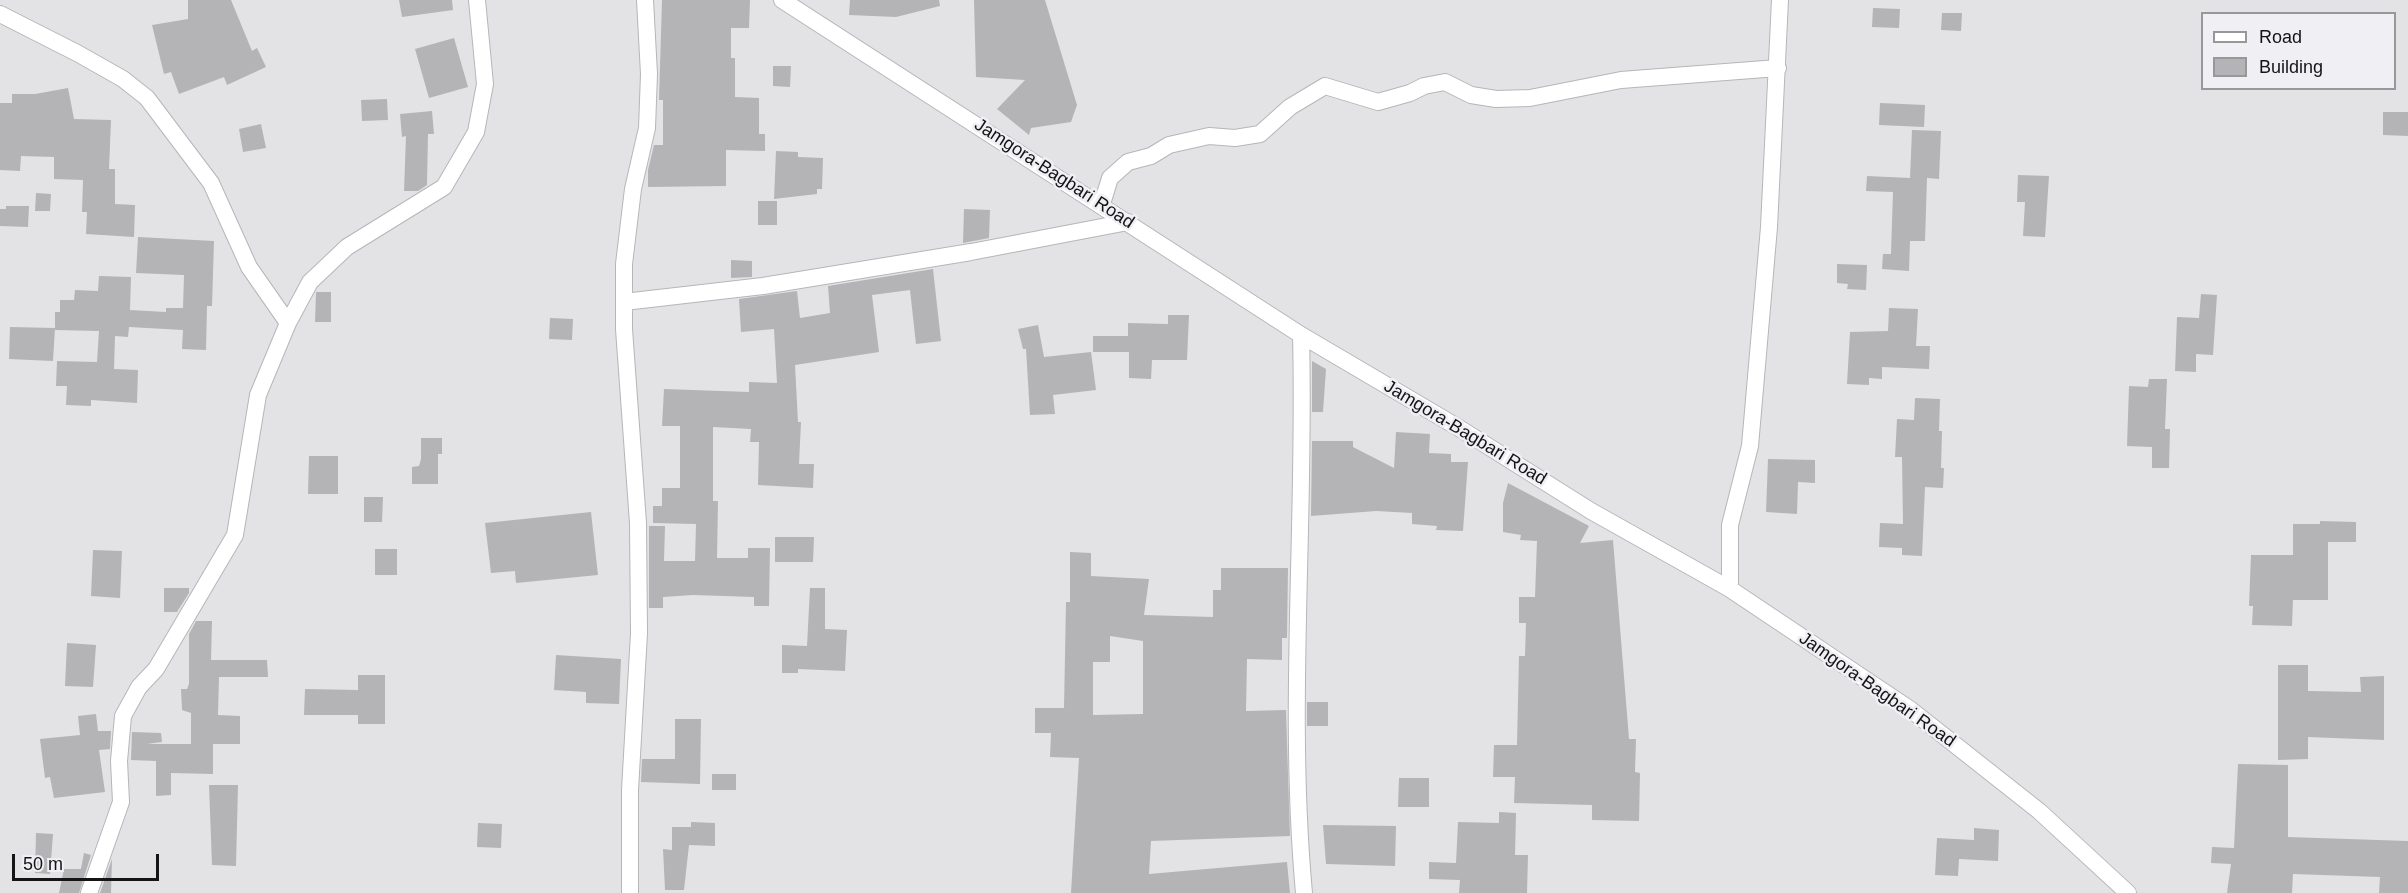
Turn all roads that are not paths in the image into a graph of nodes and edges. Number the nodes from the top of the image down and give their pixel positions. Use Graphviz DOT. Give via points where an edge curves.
graph roads {
  1 [pos="477,0"];
  2 [pos="645,0"];
  3 [pos="782,0"];
  4 [pos="1780,0"];
  5 [pos="0,14"];
  6 [pos="1778,68"];
  7 [pos="1102,204"];
  8 [pos="1128,222"];
  9 [pos="624,302"];
  10 [pos="288,322"];
  11 [pos="1301,335"];
  12 [pos="1730,589"];
  13 [pos="89,893"];
  14 [pos="630,893"];
  15 [pos="1304,893"];
  16 [pos="2128,893"];
  1 -- 10 [label="street" via="485,84 476,132 444,187 347,247 310,282"];
  2 -- 9 [label="street" via="647,128 633,189 624,264"];
  3 -- 7 [label="street, Jamgora-Bagbari Road"];
  4 -- 6 [label="street"];
  5 -- 10 [label="street" via="78,53 147,98 211,183 249,267"];
  6 -- 7 [label="street" via="1621,80 1530,98 1471,95 1445,82 1378,102 1325,86 1290,107 1260,134 1199,138 1128,162 1110,178"];
  6 -- 12 [label="street" via="1750,446 1731,525"];
  7 -- 8 [label="street, Jamgora-Bagbari Road"];
  8 -- 9 [label="street" via="763,286"];
  8 -- 11 [label="street, Jamgora-Bagbari Road"];
  9 -- 14 [label="street" via="638,523 639,633 630,790"];
  10 -- 13 [label="street" via="258,395 235,535 156,669 139,687 123,716 121,802"];
  11 -- 12 [label="street, Jamgora-Bagbari Road" via="1591,511"];
  11 -- 15 [label="street" via="1304,441 1297,764"];
  12 -- 16 [label="street, Jamgora-Bagbari Road" via="1911,710 2039,811"];
}
